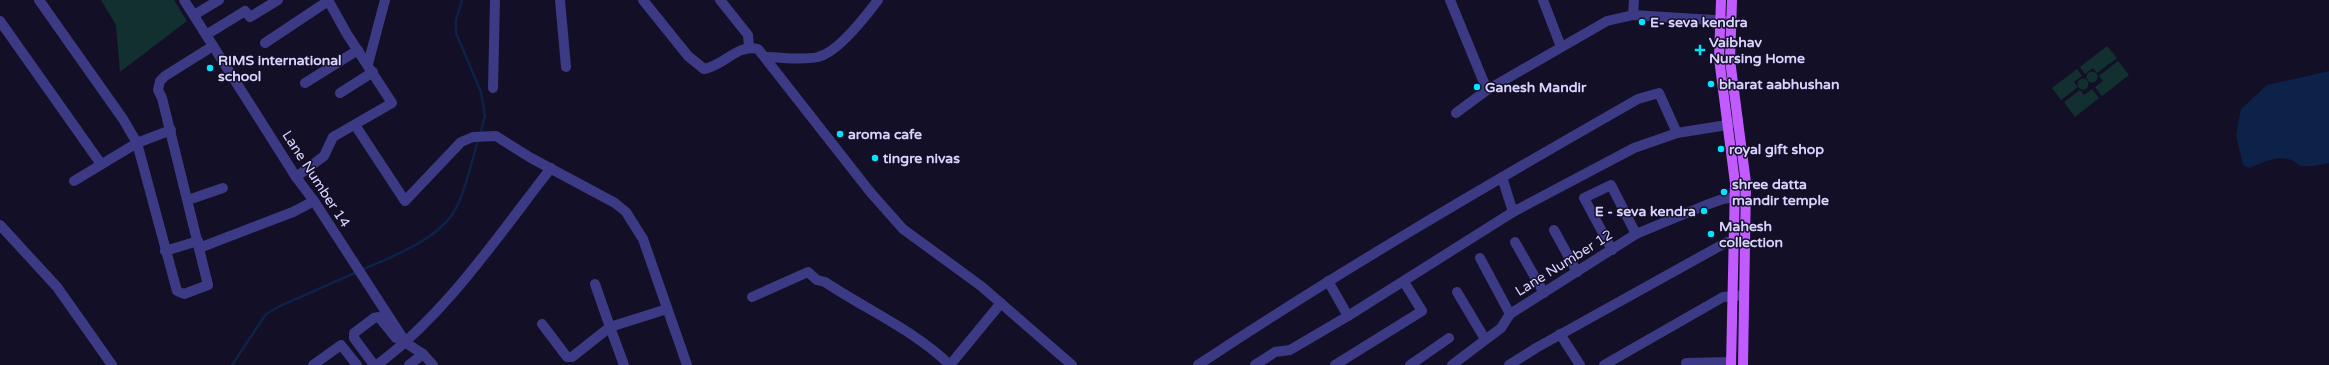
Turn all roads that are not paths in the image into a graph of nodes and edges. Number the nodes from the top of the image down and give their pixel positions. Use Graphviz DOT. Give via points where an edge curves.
graph roads {
  1 [pos="39,0"];
  2 [pos="184,0"];
  3 [pos="219,0"];
  4 [pos="278,0"];
  5 [pos="328,0"];
  6 [pos="384,0"];
  7 [pos="495,0"];
  8 [pos="560,0"];
  9 [pos="643,0"];
  10 [pos="720,0"];
  11 [pos="878,0"];
  12 [pos="1450,0"];
  13 [pos="1543,0"];
  14 [pos="1634,0"];
  15 [pos="1721,0"];
  16 [pos="1732,0"];
  17 [pos="194,15"];
  18 [pos="1633,15"];
  19 [pos="1720,20"];
  20 [pos="0,21"];
  21 [pos="1731,21"];
  22 [pos="206,35"];
  23 [pos="265,43"];
  24 [pos="212,46"];
  25 [pos="749,47"];
  26 [pos="1561,48"];
  27 [pos="358,50"];
  28 [pos="765,57"];
  29 [pos="566,67"];
  30 [pos="370,68"];
  31 [pos="305,83"];
  32 [pos="493,88"];
  33 [pos="1487,90"];
  34 [pos="340,93"];
  35 [pos="1456,114"];
  36 [pos="1738,120"];
  37 [pos="355,125"];
  38 [pos="1727,125"];
  39 [pos="171,130"];
  40 [pos="1677,133"];
  41 [pos="137,143"];
  42 [pos="1744,160"];
  43 [pos="1733,161"];
  44 [pos="101,164"];
  45 [pos="551,168"];
  46 [pos="296,177"];
  47 [pos="1502,177"];
  48 [pos="74,181"];
  49 [pos="223,188"];
  50 [pos="1746,195"];
  51 [pos="1734,198"];
  52 [pos="188,200"];
  53 [pos="314,201"];
  54 [pos="1513,212"];
  55 [pos="0,225"];
  56 [pos="1554,230"];
  57 [pos="1636,234"];
  58 [pos="1733,241"];
  59 [pos="1745,241"];
  60 [pos="1515,242"];
  61 [pos="199,245"];
  62 [pos="1612,250"];
  63 [pos="164,251"];
  64 [pos="1480,258"];
  65 [pos="1577,272"];
  66 [pos="1328,281"];
  67 [pos="1404,282"];
  68 [pos="595,284"];
  69 [pos="1457,292"];
  70 [pos="1544,293"];
  71 [pos="1744,295"];
  72 [pos="1733,296"];
  73 [pos="752,297"];
  74 [pos="1001,303"];
  75 [pos="667,309"];
  76 [pos="1510,314"];
  77 [pos="1348,316"];
  78 [pos="542,324"];
  79 [pos="610,327"];
  80 [pos="1560,334"];
  81 [pos="1449,338"];
  82 [pos="1486,339"];
  83 [pos="404,345"];
  84 [pos="423,354"];
  85 [pos="1686,363"];
  86 [pos="1731,364"];
  87 [pos="112,365"];
  88 [pos="313,365"];
  89 [pos="357,365"];
  90 [pos="376,365"];
  91 [pos="409,365"];
  92 [pos="433,365"];
  93 [pos="624,365"];
  94 [pos="687,365"];
  95 [pos="950,365"];
  96 [pos="1072,365"];
  97 [pos="1198,365"];
  98 [pos="1255,365"];
  99 [pos="1335,365"];
  100 [pos="1410,365"];
  101 [pos="1452,365"];
  102 [pos="1509,365"];
  103 [pos="1580,365"];
  104 [pos="1604,365"];
  105 [pos="1743,365"];
  1 -- 41 [label="street" via="123,119"];
  2 -- 17 [label="street, Lane Number 14"];
  3 -- 17 [label="street"];
  4 -- 22 [label="street" via="250,17 245,11"];
  5 -- 23 [label="street"];
  5 -- 27 [label="street"];
  6 -- 30 [label="street"];
  7 -- 32 [label="street"];
  8 -- 29 [label="street"];
  9 -- 25 [label="street" via="688,56 704,69 716,67"];
  10 -- 25 [label="street" via="748,35"];
  11 -- 28 [label="street" via="839,44 820,57"];
  12 -- 33 [label="street"];
  13 -- 26 [label="street"];
  14 -- 18 [label="street"];
  15 -- 19 [label="main road"];
  16 -- 21 [label="main road"];
  17 -- 22 [label="street, Lane Number 14"];
  18 -- 19 [label="street"];
  18 -- 26 [label="street" via="1607,21"];
  19 -- 21 [label="street"];
  19 -- 38 [label="main road" via="1719,58"];
  20 -- 44 [label="street"];
  21 -- 36 [label="main road" via="1730,60"];
  22 -- 24 [label="street, Lane Number 14"];
  24 -- 39 [label="street" via="160,81 158,90"];
  24 -- 46 [label="street, Lane Number 14"];
  25 -- 28 [label="street" via="758,49"];
  26 -- 33 [label="street"];
  27 -- 30 [label="street"];
  27 -- 31 [label="street"];
  28 -- 74 [label="street" via="871,194 903,229"];
  30 -- 34 [label="street"];
  30 -- 37 [label="street" via="392,103"];
  33 -- 35 [label="street"];
  36 -- 38 [label="street"];
  36 -- 42 [label="main road"];
  37 -- 45 [label="street" via="405,201 461,142 473,137 496,136"];
  37 -- 46 [label="street" via="333,137 324,156"];
  38 -- 40 [label="street"];
  38 -- 43 [label="main road"];
  39 -- 41 [label="street"];
  39 -- 52 [label="street"];
  40 -- 47 [label="street" via="1659,93 1638,100"];
  40 -- 54 [label="street" via="1634,148"];
  41 -- 44 [label="street"];
  41 -- 63 [label="street"];
  42 -- 43 [label="main road"];
  42 -- 50 [label="main road"];
  43 -- 51 [label="main road"];
  44 -- 48 [label="street"];
  45 -- 75 [label="street" via="602,194 626,212 643,240"];
  45 -- 83 [label="street" via="444,304"];
  46 -- 53 [label="street, Lane Number 14"];
  47 -- 54 [label="street"];
  47 -- 66 [label="street"];
  49 -- 52 [label="street"];
  50 -- 51 [label="street, Lane Number 12"];
  50 -- 59 [label="main road"];
  51 -- 57 [label="street, Lane Number 12" via="1706,205"];
  51 -- 58 [label="main road"];
  52 -- 61 [label="street"];
  53 -- 61 [label="street" via="293,212"];
  53 -- 83 [label="street, Lane Number 14"];
  54 -- 67 [label="street"];
  55 -- 87 [label="street" via="56,288"];
  56 -- 65 [label="street"];
  57 -- 62 [label="street, Lane Number 12"];
  57 -- 62 [label="street" via="1611,185 1584,198"];
  58 -- 59 [label="street"];
  58 -- 72 [label="main road"];
  58 -- 80 [label="street"];
  59 -- 71 [label="main road"];
  60 -- 70 [label="street"];
  61 -- 63 [label="street"];
  61 -- 63 [label="street" via="208,285 184,294 177,291"];
  62 -- 65 [label="street, Lane Number 12"];
  64 -- 76 [label="street"];
  65 -- 70 [label="street, Lane Number 12"];
  66 -- 77 [label="street"];
  66 -- 97 [label="street"];
  67 -- 77 [label="street"];
  67 -- 99 [label="street" via="1422,311"];
  68 -- 79 [label="street"];
  69 -- 82 [label="street"];
  70 -- 76 [label="street, Lane Number 12"];
  71 -- 72 [label="street"];
  71 -- 105 [label="main road"];
  72 -- 86 [label="main road"];
  72 -- 104 [label="street" via="1723,297"];
  73 -- 95 [label="street" via="808,272 817,280 825,282 917,338"];
  74 -- 95 [label="street"];
  74 -- 96 [label="street"];
  75 -- 79 [label="street"];
  75 -- 94 [label="street"];
  76 -- 82 [label="street" via="1501,328"];
  77 -- 98 [label="street" via="1290,350 1275,352"];
  78 -- 79 [label="street" via="570,358"];
  79 -- 93 [label="street"];
  80 -- 102 [label="street"];
  80 -- 103 [label="street"];
  81 -- 100 [label="street"];
  82 -- 101 [label="street"];
  83 -- 84 [label="street, Lane Number 14"];
  83 -- 90 [label="street"];
  83 -- 90 [label="street" via="381,319 374,318 353,336"];
  84 -- 91 [label="street"];
  84 -- 92 [label="street, Lane Number 14"];
  85 -- 86 [label="street"];
  88 -- 89 [label="street" via="341,345"];
}
